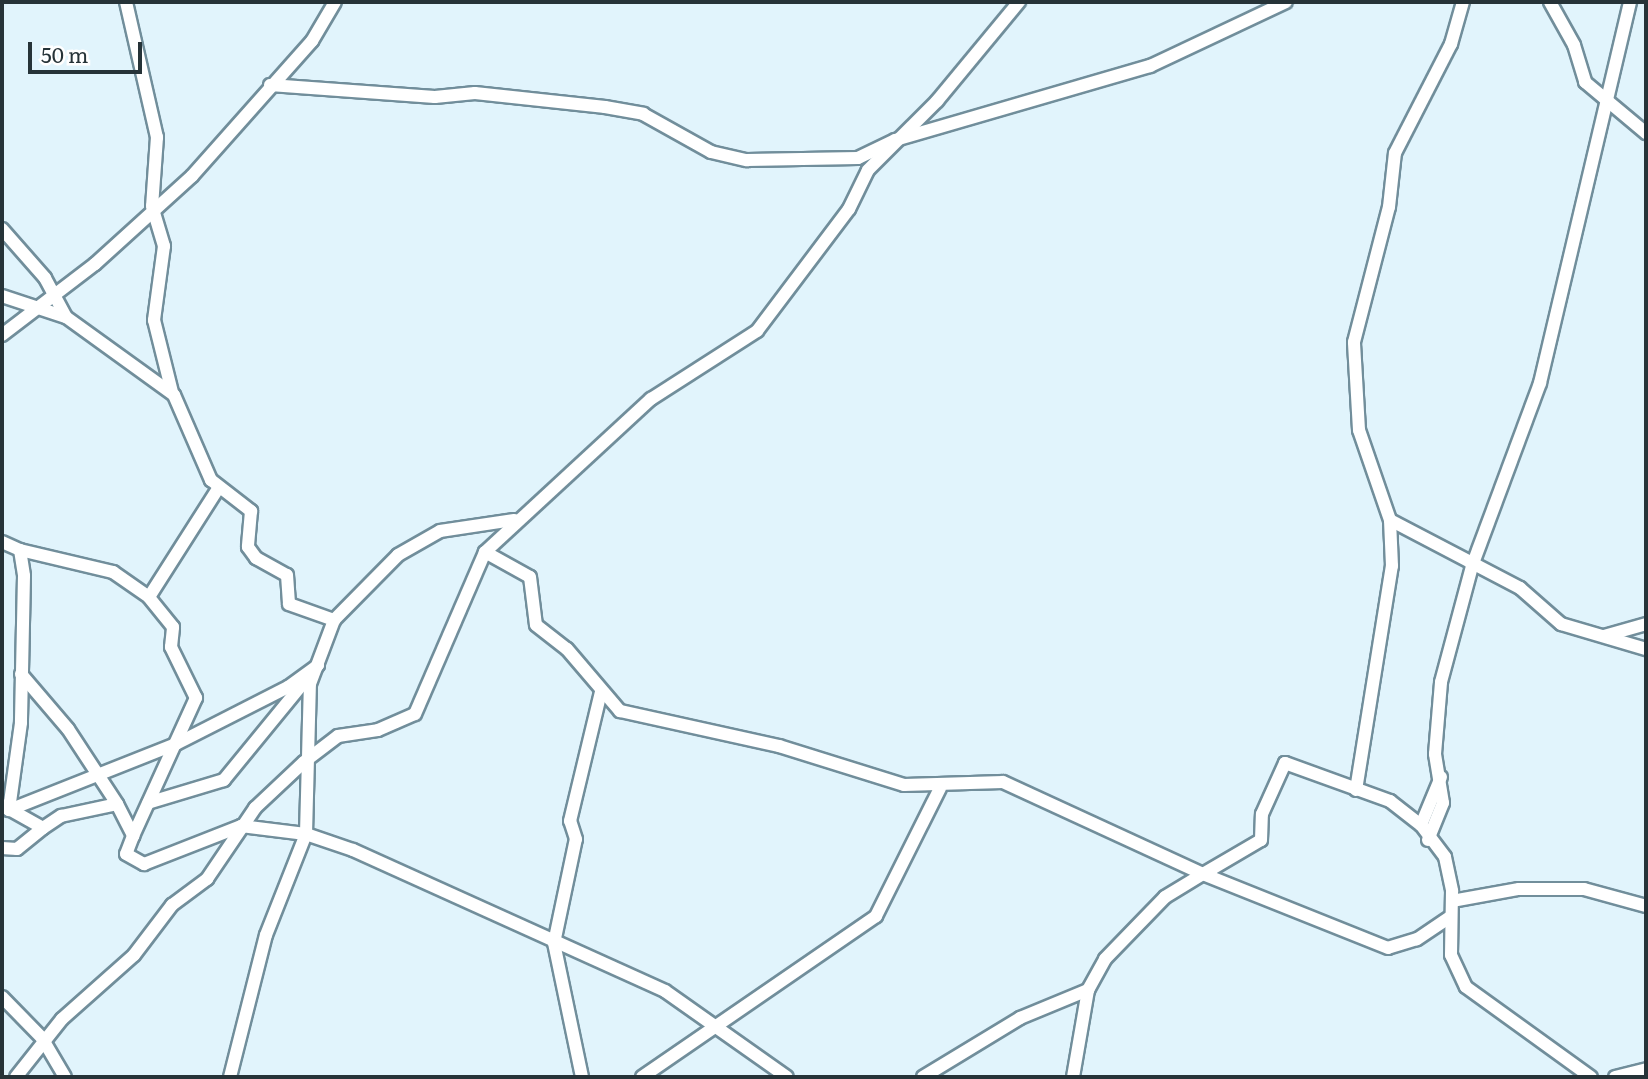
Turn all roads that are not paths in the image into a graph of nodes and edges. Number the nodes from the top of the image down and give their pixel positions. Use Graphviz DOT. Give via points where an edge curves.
graph roads {
  1 [pos="126,2"];
  2 [pos="345,2"];
  3 [pos="1019,2"];
  4 [pos="1286,2"];
  5 [pos="1463,2"];
  6 [pos="1550,2"];
  7 [pos="1630,2"];
  8 [pos="332,6"];
  9 [pos="270,85"];
  10 [pos="1604,103"];
  11 [pos="1646,133"];
  12 [pos="895,140"];
  13 [pos="152,206"];
  14 [pos="2,229"];
  15 [pos="2,296"];
  16 [pos="55,296"];
  17 [pos="38,307"];
  18 [pos="66,317"];
  19 [pos="2,335"];
  20 [pos="174,395"];
  21 [pos="219,487"];
  22 [pos="514,520"];
  23 [pos="1390,520"];
  24 [pos="2,542"];
  25 [pos="20,550"];
  26 [pos="485,552"];
  27 [pos="1472,566"];
  28 [pos="149,597"];
  29 [pos="334,620"];
  30 [pos="1646,624"];
  31 [pos="1604,636"];
  32 [pos="1646,649"];
  33 [pos="318,665"];
  34 [pos="22,674"];
  35 [pos="601,692"];
  36 [pos="176,744"];
  37 [pos="304,762"];
  38 [pos="97,774"];
  39 [pos="1443,774"];
  40 [pos="940,788"];
  41 [pos="1356,791"];
  42 [pos="148,803"];
  43 [pos="117,804"];
  44 [pos="6,807"];
  45 [pos="1421,825"];
  46 [pos="241,826"];
  47 [pos="43,828"];
  48 [pos="306,834"];
  49 [pos="133,836"];
  50 [pos="1428,840"];
  51 [pos="2,848"];
  52 [pos="1203,874"];
  53 [pos="1452,901"];
  54 [pos="1646,906"];
  55 [pos="1450,917"];
  56 [pos="554,943"];
  57 [pos="1088,990"];
  58 [pos="2,997"];
  59 [pos="717,1024"];
  60 [pos="45,1043"];
  61 [pos="1646,1069"];
  62 [pos="16,1077"];
  63 [pos="65,1077"];
  64 [pos="230,1077"];
  65 [pos="582,1077"];
  66 [pos="642,1077"];
  67 [pos="788,1077"];
  68 [pos="923,1077"];
  69 [pos="1073,1077"];
  70 [pos="1591,1077"];
  71 [pos="1615,1077"];
  1 -- 13 [label="street" via="157,137"];
  2 -- 8 [label="street"];
  3 -- 12 [label="street"];
  4 -- 12 [label="street" via="1150,66"];
  5 -- 23 [label="street" via="1451,44 1395,153 1389,207 1354,342 1359,430"];
  6 -- 10 [label="street" via="1574,45 1585,82"];
  7 -- 10 [label="street"];
  8 -- 9 [label="street" via="312,41"];
  9 -- 12 [label="street" via="435,97 475,93 605,107 643,114 710,152 747,160 858,158"];
  9 -- 13 [label="street" via="192,176"];
  10 -- 11 [label="street"];
  10 -- 27 [label="street" via="1540,383"];
  12 -- 22 [label="street" via="868,170 849,209 757,331 651,399"];
  13 -- 16 [label="street"];
  13 -- 20 [label="street" via="164,246 154,320"];
  14 -- 16 [label="street"];
  15 -- 17 [label="street"];
  16 -- 17 [label="street"];
  16 -- 18 [label="street"];
  17 -- 18 [label="street"];
  17 -- 19 [label="street"];
  18 -- 20 [label="street"];
  20 -- 21 [label="street"];
  21 -- 28 [label="street"];
  21 -- 29 [label="street" via="251,511 248,547 256,558 287,575 289,604"];
  22 -- 26 [label="street"];
  22 -- 29 [label="street" via="440,531 398,555"];
  23 -- 27 [label="street"];
  23 -- 41 [label="street" via="1392,566 1380,665"];
  24 -- 25 [label="street"];
  25 -- 28 [label="street" via="113,572"];
  25 -- 34 [label="street"];
  26 -- 35 [label="street" via="530,577 536,625 567,649"];
  26 -- 37 [label="street" via="415,714 378,730 338,736"];
  27 -- 31 [label="street" via="1520,589 1561,624"];
  27 -- 39 [label="street" via="1441,682 1435,754"];
  28 -- 36 [label="street" via="173,627 172,648 193,682 196,698"];
  29 -- 33 [label="street"];
  30 -- 31 [label="street"];
  31 -- 32 [label="street"];
  33 -- 36 [label="street" via="288,687"];
  33 -- 37 [label="street" via="310,684"];
  33 -- 42 [label="street" via="224,780"];
  34 -- 38 [label="street"];
  34 -- 44 [label="street"];
  35 -- 40 [label="street" via="632,716 779,746 904,785"];
  35 -- 56 [label="street" via="570,821 576,839"];
  36 -- 38 [label="street"];
  36 -- 42 [label="street"];
  37 -- 46 [label="street"];
  37 -- 48 [label="street"];
  38 -- 43 [label="street"];
  38 -- 44 [label="street"];
  39 -- 45 [label="street"];
  39 -- 50 [label="street" via="1443,803"];
  40 -- 52 [label="street" via="1003,782 1027,790 1105,833"];
  40 -- 59 [label="street" via="876,916"];
  41 -- 45 [label="street" via="1390,801"];
  41 -- 52 [label="street" via="1343,779 1285,763 1262,814 1261,840"];
  42 -- 49 [label="street"];
  43 -- 47 [label="street" via="61,816"];
  43 -- 49 [label="street"];
  44 -- 47 [label="street"];
  45 -- 50 [label="street"];
  46 -- 48 [label="street"];
  46 -- 49 [label="street" via="144,864 126,854"];
  46 -- 60 [label="street" via="207,879 172,905 134,955"];
  47 -- 51 [label="street" via="17,849"];
  48 -- 56 [label="street"];
  48 -- 64 [label="street" via="266,935"];
  50 -- 53 [label="street" via="1446,857"];
  52 -- 55 [label="street" via="1388,948 1418,939"];
  52 -- 57 [label="street" via="1165,897 1132,928"];
  53 -- 54 [label="street" via="1519,889 1584,889"];
  53 -- 55 [label="street"];
  55 -- 70 [label="street" via="1451,955 1466,987"];
  56 -- 59 [label="street" via="665,991"];
  56 -- 65 [label="street" via="582,1051"];
  57 -- 68 [label="street" via="1020,1018"];
  57 -- 69 [label="street"];
  58 -- 60 [label="street"];
  59 -- 66 [label="street"];
  59 -- 67 [label="street"];
  60 -- 62 [label="street"];
  60 -- 63 [label="street"];
  61 -- 71 [label="street"];
}
